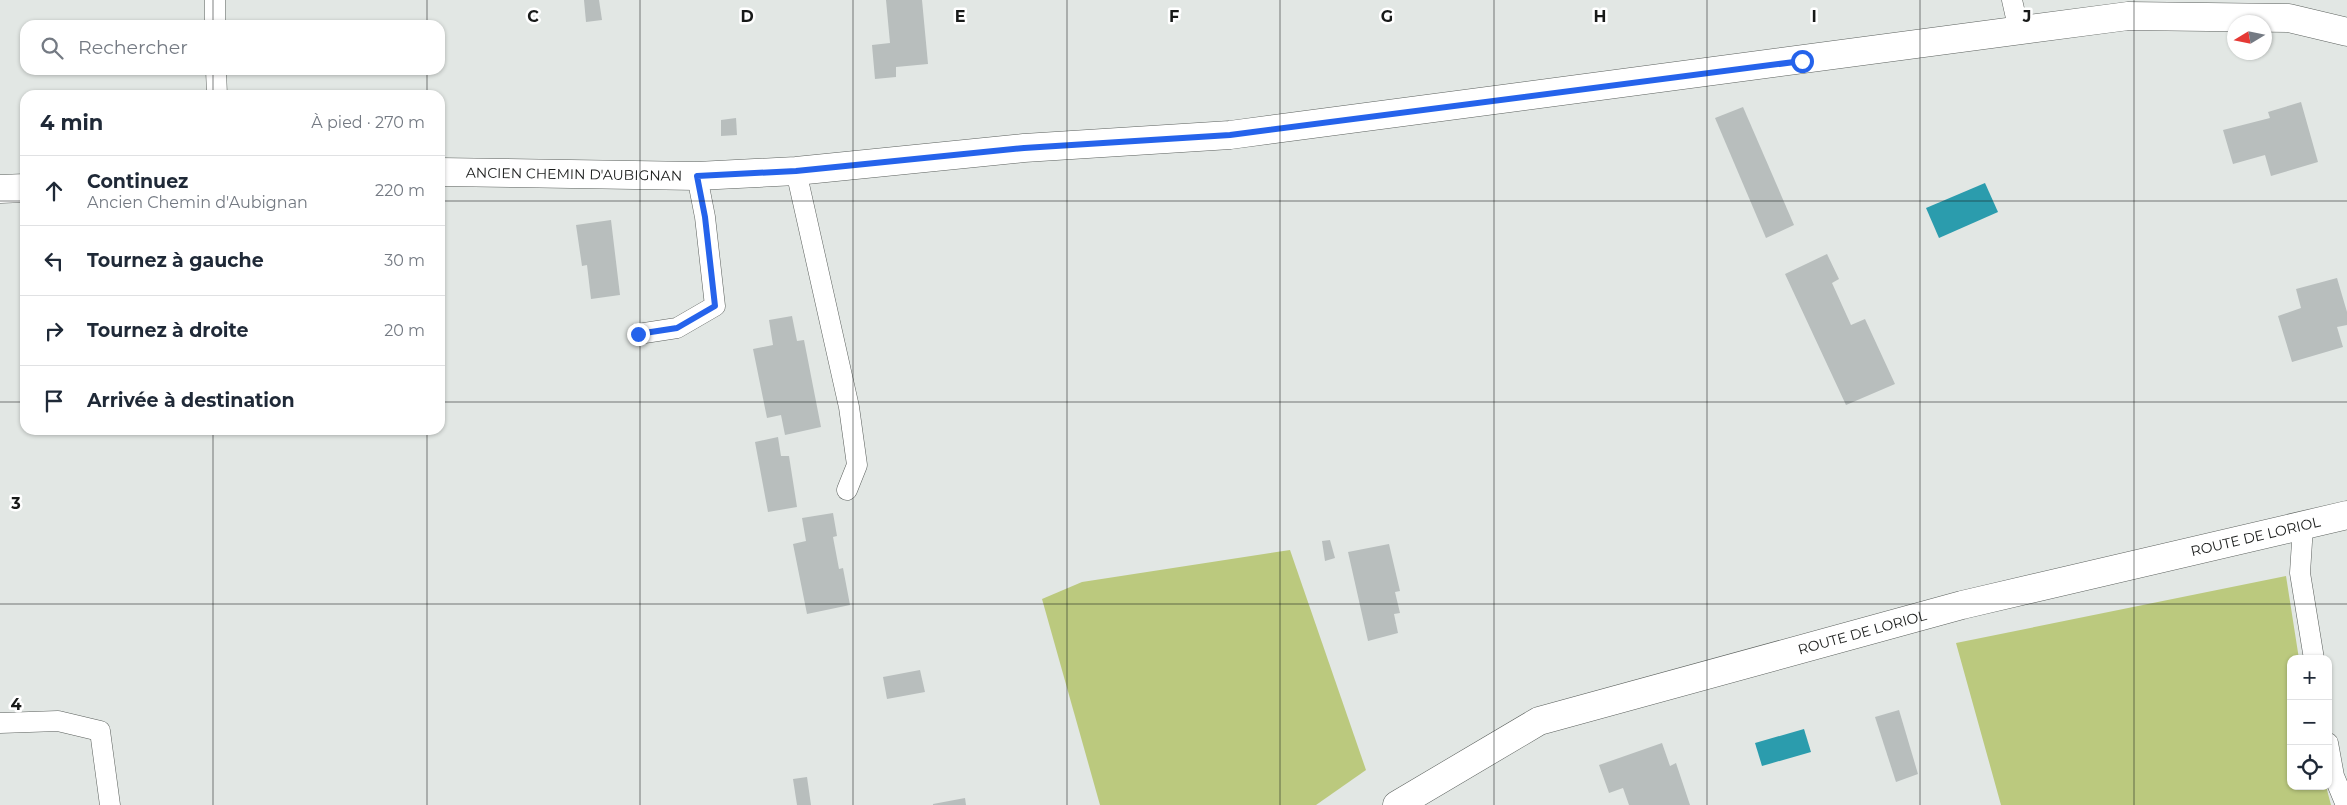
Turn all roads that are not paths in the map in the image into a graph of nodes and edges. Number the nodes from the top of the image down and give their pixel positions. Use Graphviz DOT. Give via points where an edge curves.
graph roads {
  1 [pos="215,0"];
  2 [pos="2012,0"];
  3 [pos="215,20"];
  4 [pos="2019,31"];
  5 [pos="2347,32"];
  6 [pos="216,75"];
  7 [pos="217,90"];
  8 [pos="796,171"];
  9 [pos="445,172"];
  10 [pos="697,176"];
  11 [pos="20,188"];
  12 [pos="0,189"];
  13 [pos="638,334"];
  14 [pos="847,490"];
  15 [pos="2347,516"];
  16 [pos="2303,526"];
  17 [pos="2313,655"];
  18 [pos="0,723"];
  19 [pos="2328,745"];
  20 [pos="110,805"];
  21 [pos="1397,805"];
  22 [pos="2346,805"];
  1 -- 3 [label="lane"];
  2 -- 4 [label="lane"];
  4 -- 5 [label="street, ANCIEN CHEMIN D'AUBIGNAN" via="2128,16 2289,18"];
  4 -- 8 [label="street, ANCIEN CHEMIN D'AUBIGNAN" via="1230,135 1024,148"];
  6 -- 7 [label="lane"];
  8 -- 10 [label="street, ANCIEN CHEMIN D'AUBIGNAN"];
  8 -- 14 [label="lane" via="849,407 857,465"];
  9 -- 10 [label="street, ANCIEN CHEMIN D'AUBIGNAN"];
  10 -- 13 [label="lane" via="715,306 677,328"];
  11 -- 12 [label="street"];
  15 -- 16 [label="street, ROUTE DE LORIOL"];
  16 -- 17 [label="lane" via="2300,573"];
  16 -- 21 [label="street, ROUTE DE LORIOL" via="1962,604 1539,722"];
  18 -- 20 [label="lane" via="58,722 100,731"];
  19 -- 22 [label="lane" via="2334,776"];
}
